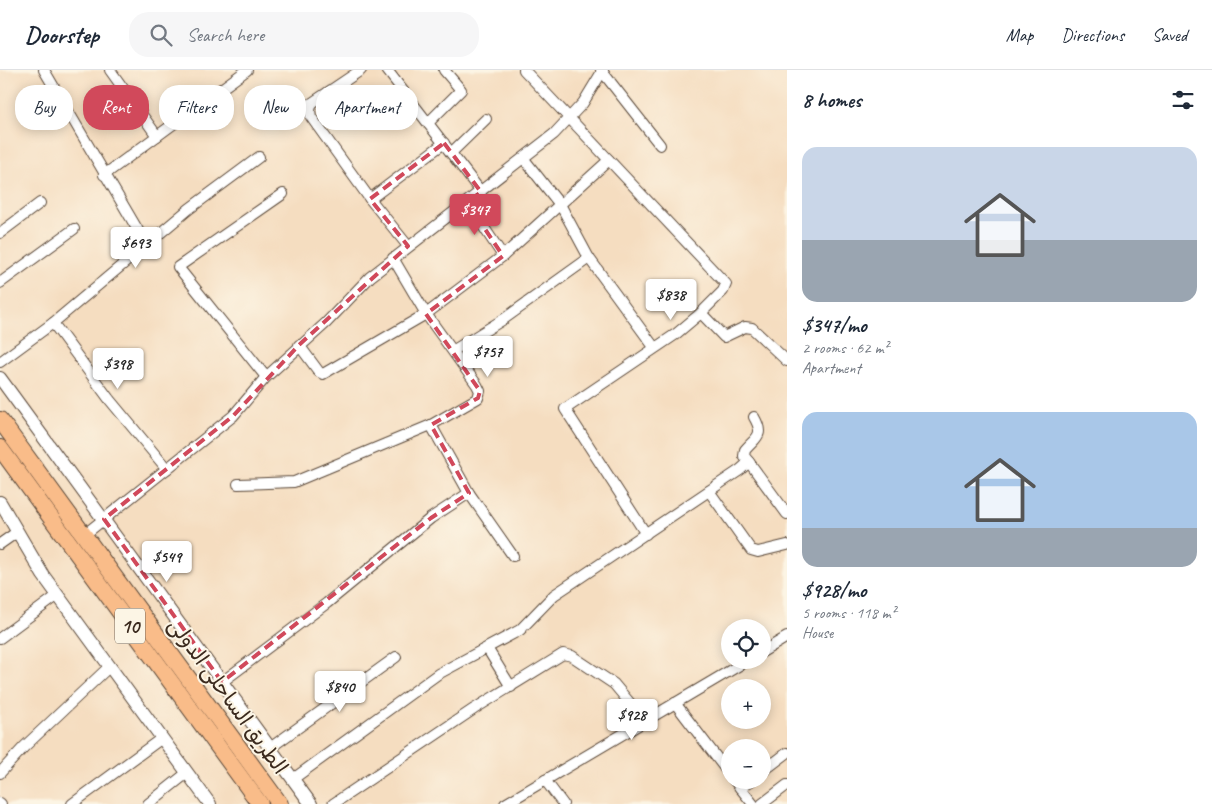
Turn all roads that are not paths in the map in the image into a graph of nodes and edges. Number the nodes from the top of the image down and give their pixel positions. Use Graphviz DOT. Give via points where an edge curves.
graph roads {
  1 [pos="44,70"];
  2 [pos="110,70"];
  3 [pos="247,70"];
  4 [pos="360,70"];
  5 [pos="387,70"];
  6 [pos="444,70"];
  7 [pos="524,70"];
  8 [pos="602,70"];
  9 [pos="235,74"];
  10 [pos="570,118"];
  11 [pos="486,119"];
  12 [pos="429,122"];
  13 [pos="157,136"];
  14 [pos="444,143"];
  15 [pos="660,145"];
  16 [pos="451,153"];
  17 [pos="259,158"];
  18 [pos="524,159"];
  19 [pos="609,160"];
  20 [pos="104,175"];
  21 [pos="481,192"];
  22 [pos="283,194"];
  23 [pos="370,199"];
  24 [pos="467,202"];
  25 [pos="40,203"];
  26 [pos="561,206"];
  27 [pos="74,229"];
  28 [pos="0,233"];
  29 [pos="146,244"];
  30 [pos="408,246"];
  31 [pos="503,256"];
  32 [pos="393,258"];
  33 [pos="590,258"];
  34 [pos="0,283"];
  35 [pos="701,313"];
  36 [pos="426,314"];
  37 [pos="54,323"];
  38 [pos="300,345"];
  39 [pos="654,347"];
  40 [pos="454,350"];
  41 [pos="787,361"];
  42 [pos="0,362"];
  43 [pos="266,377"];
  44 [pos="0,378"];
  45 [pos="754,417"];
  46 [pos="0,420"];
  47 [pos="431,425"];
  48 [pos="0,448"];
  49 [pos="749,462"];
  50 [pos="167,468"];
  51 [pos="238,484"];
  52 [pos="709,491"];
  53 [pos="469,493"];
  54 [pos="0,502"];
  55 [pos="787,514"];
  56 [pos="104,519"];
  57 [pos="17,532"];
  58 [pos="646,534"];
  59 [pos="84,535"];
  60 [pos="0,544"];
  61 [pos="787,544"];
  62 [pos="513,556"];
  63 [pos="58,595"];
  64 [pos="787,637"];
  65 [pos="0,638"];
  66 [pos="771,647"];
  67 [pos="487,648"];
  68 [pos="396,657"];
  69 [pos="110,666"];
  70 [pos="733,669"];
  71 [pos="222,682"];
  72 [pos="511,687"];
  73 [pos="675,703"];
  74 [pos="644,720"];
  75 [pos="162,738"];
  76 [pos="270,748"];
  77 [pos="787,753"];
  78 [pos="721,763"];
  79 [pos="771,765"];
  80 [pos="0,773"];
  81 [pos="187,773"];
  82 [pos="293,779"];
  83 [pos="545,780"];
  84 [pos="787,785"];
  85 [pos="741,789"];
  86 [pos="774,801"];
  87 [pos="509,803"];
  88 [pos="72,804"];
  89 [pos="148,804"];
  90 [pos="210,804"];
  91 [pos="260,804"];
  92 [pos="280,804"];
  93 [pos="311,804"];
  94 [pos="333,804"];
  95 [pos="563,804"];
  96 [pos="753,804"];
  97 [pos="762,804"];
  1 -- 20 [label="street"];
  2 -- 13 [label="street"];
  3 -- 9 [label="street"];
  4 -- 23 [label="street" via="312,103 310,110 311,117"];
  5 -- 12 [label="street"];
  6 -- 12 [label="street" via="461,90"];
  7 -- 10 [label="street"];
  8 -- 10 [label="street"];
  8 -- 15 [label="street"];
  9 -- 13 [label="street"];
  10 -- 18 [label="street"];
  10 -- 19 [label="street"];
  11 -- 16 [label="street"];
  12 -- 14 [label="street"];
  13 -- 20 [label="street"];
  14 -- 16 [label="street"];
  14 -- 23 [label="street"];
  16 -- 21 [label="street"];
  17 -- 29 [label="street"];
  18 -- 21 [label="street"];
  18 -- 26 [label="street"];
  19 -- 26 [label="street"];
  19 -- 35 [label="street" via="724,280 723,291"];
  20 -- 29 [label="street"];
  21 -- 24 [label="street"];
  22 -- 43 [label="street" via="178,267"];
  23 -- 30 [label="street"];
  24 -- 30 [label="street"];
  24 -- 31 [label="street"];
  25 -- 28 [label="street"];
  26 -- 31 [label="street"];
  26 -- 33 [label="street"];
  27 -- 34 [label="street"];
  29 -- 37 [label="street"];
  30 -- 32 [label="street"];
  31 -- 36 [label="street"];
  32 -- 36 [label="street"];
  32 -- 38 [label="street"];
  33 -- 39 [label="street"];
  33 -- 40 [label="street"];
  35 -- 39 [label="street"];
  35 -- 41 [label="street" via="724,337 745,327 752,328"];
  36 -- 38 [label="street" via="323,374"];
  36 -- 40 [label="street"];
  37 -- 42 [label="street"];
  37 -- 50 [label="street" via="109,399"];
  38 -- 43 [label="street"];
  39 -- 58 [label="street" via="565,410"];
  40 -- 47 [label="street" via="477,385 479,395"];
  43 -- 50 [label="street" via="233,416"];
  44 -- 56 [label="street"];
  45 -- 49 [label="street" via="759,432 744,452"];
  46 -- 59 [label="highway, الطريق الساحلى الدولى / 10"];
  47 -- 51 [label="street" via="294,482"];
  47 -- 53 [label="street"];
  48 -- 91 [label="highway, الطريق الساحلى الدولى / 10"];
  49 -- 52 [label="street"];
  49 -- 55 [label="street"];
  50 -- 56 [label="street"];
  52 -- 58 [label="street"];
  52 -- 61 [label="street" via="751,550 758,552"];
  53 -- 62 [label="street"];
  53 -- 71 [label="street" via="431,518 327,603"];
  54 -- 57 [label="street"];
  56 -- 59 [label="street"];
  56 -- 71 [label="street"];
  57 -- 60 [label="street"];
  57 -- 63 [label="street"];
  58 -- 67 [label="street" via="554,595 520,630"];
  59 -- 92 [label="highway, الطريق الساحلى الدولى / 10"];
  63 -- 65 [label="street"];
  63 -- 69 [label="street"];
  64 -- 66 [label="street"];
  67 -- 72 [label="street"];
  67 -- 82 [label="street" via="438,674"];
  68 -- 76 [label="street"];
  69 -- 75 [label="street"];
  69 -- 80 [label="street" via="24,746"];
  70 -- 73 [label="street"];
  71 -- 76 [label="street"];
  72 -- 74 [label="street" via="560,655 567,654 614,684"];
  72 -- 94 [label="street" via="413,748"];
  73 -- 74 [label="street"];
  73 -- 78 [label="street"];
  74 -- 83 [label="street"];
  75 -- 81 [label="street"];
  75 -- 88 [label="street"];
  76 -- 82 [label="street"];
  77 -- 79 [label="street"];
  81 -- 89 [label="street"];
  81 -- 90 [label="street"];
  82 -- 93 [label="street"];
  83 -- 87 [label="street"];
  83 -- 95 [label="street"];
  84 -- 86 [label="street"];
  85 -- 96 [label="street"];
  86 -- 97 [label="street"];
}
